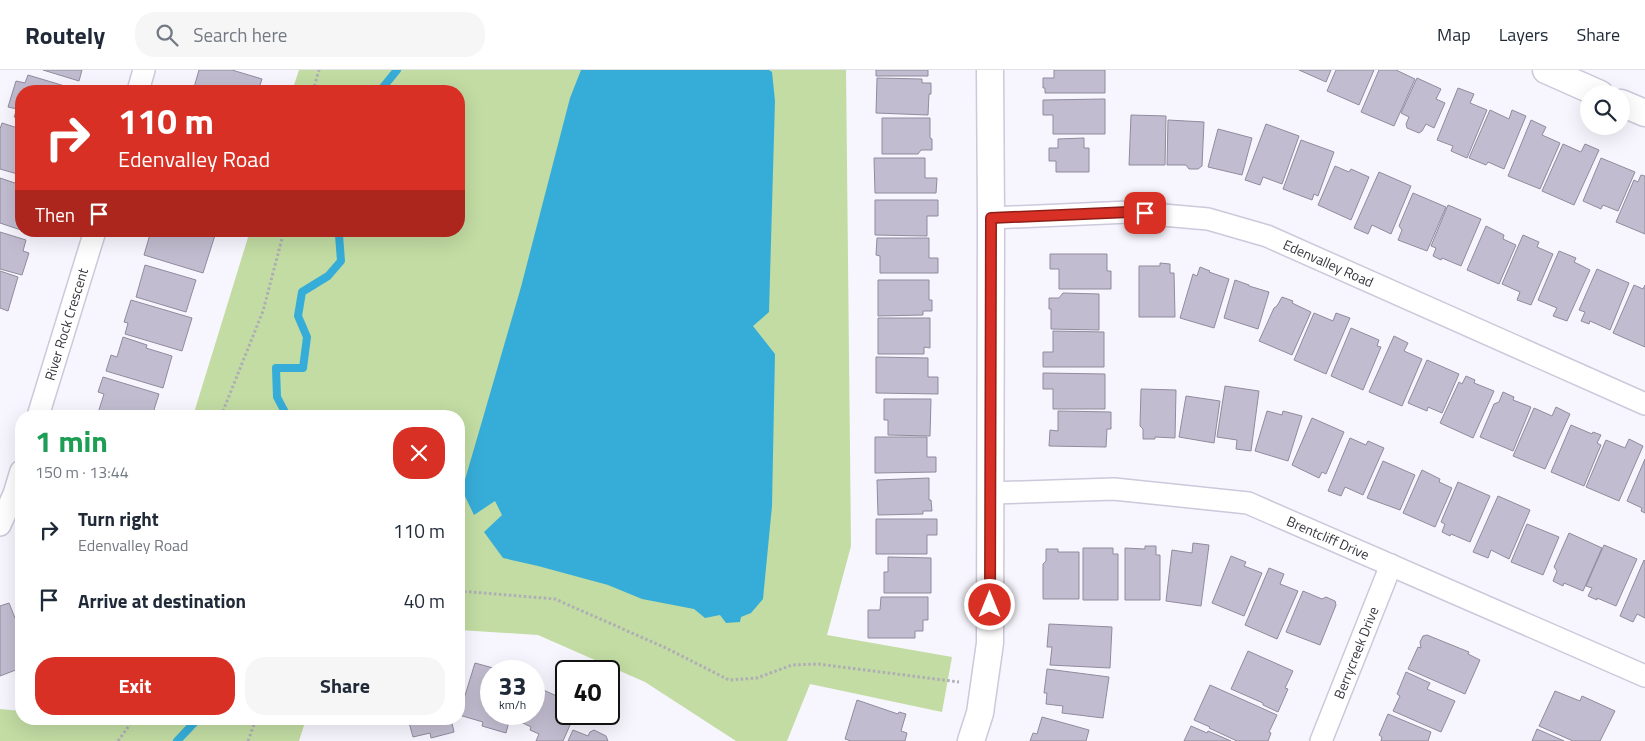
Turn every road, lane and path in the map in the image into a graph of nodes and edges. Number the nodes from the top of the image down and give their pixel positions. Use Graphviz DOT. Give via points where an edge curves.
graph roads {
  1 [pos="144,70"];
  2 [pos="319,70"];
  3 [pos="990,70"];
  4 [pos="1546,70"];
  5 [pos="140,85"];
  6 [pos="314,85"];
  7 [pos="1580,85"];
  8 [pos="1630,107"];
  9 [pos="1645,113"];
  10 [pos="991,218"];
  11 [pos="93,237"];
  12 [pos="282,237"];
  13 [pos="1645,404"];
  14 [pos="40,410"];
  15 [pos="223,410"];
  16 [pos="15,491"];
  17 [pos="991,492"];
  18 [pos="0,525"];
  19 [pos="1391,565"];
  20 [pos="465,592"];
  21 [pos="1645,676"];
  22 [pos="984,685"];
  23 [pos="130,725"];
  24 [pos="254,725"];
  25 [pos="118,741"];
  26 [pos="248,741"];
  27 [pos="971,741"];
  28 [pos="1321,741"];
  1 -- 5 [label="street"];
  2 -- 6 [label="path"];
  3 -- 10 [label="street"];
  4 -- 7 [label="street"];
  8 -- 9 [label="street"];
  10 -- 13 [label="street, Edenvalley Road" via="1129,212 1208,219 1285,244"];
  10 -- 17 [label="street"];
  11 -- 14 [label="street, River Rock Crescent"];
  12 -- 15 [label="path" via="263,311"];
  16 -- 18 [label="street"];
  17 -- 19 [label="street, Brentcliff Drive" via="1114,490 1248,504"];
  17 -- 22 [label="street" via="990,643"];
  19 -- 21 [label="street, Brentcliff Drive"];
  19 -- 28 [label="street, Berrycreek Drive"];
  20 -- 22 [label="path" via="555,599 729,680 757,678 792,665 818,664"];
  22 -- 27 [label="street"];
  23 -- 25 [label="path"];
  24 -- 26 [label="path"];
}
